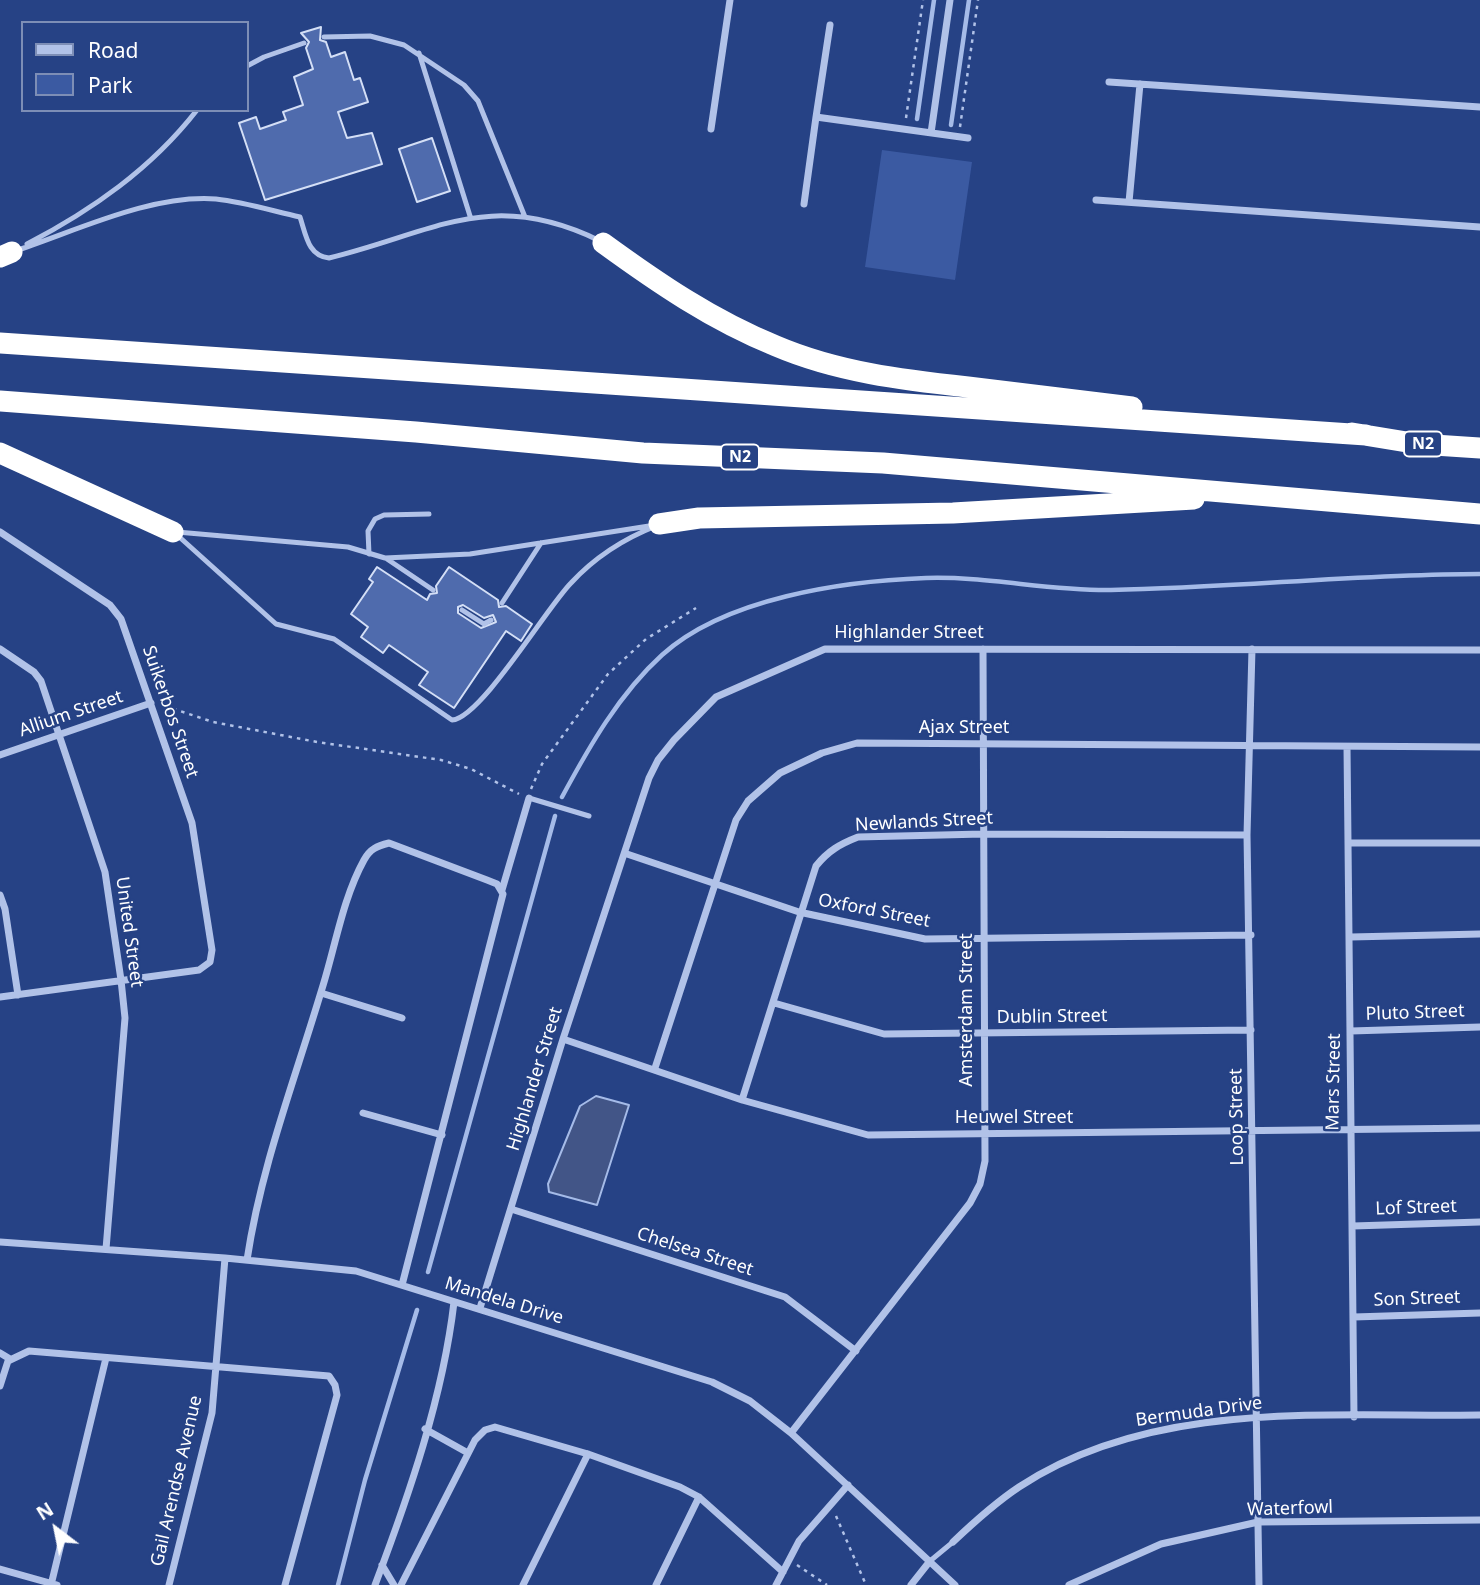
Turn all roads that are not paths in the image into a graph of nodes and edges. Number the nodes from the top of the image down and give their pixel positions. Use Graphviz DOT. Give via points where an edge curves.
graph roads {
  1 [pos="730,0"];
  2 [pos="950,0"];
  3 [pos="830,26"];
  4 [pos="324,37"];
  5 [pos="304,43"];
  6 [pos="419,53"];
  7 [pos="248,65"];
  8 [pos="1109,82"];
  9 [pos="1140,84"];
  10 [pos="1480,107"];
  11 [pos="195,112"];
  12 [pos="816,117"];
  13 [pos="712,129"];
  14 [pos="930,133"];
  15 [pos="968,138"];
  16 [pos="1096,200"];
  17 [pos="1129,202"];
  18 [pos="804,204"];
  19 [pos="470,216"];
  20 [pos="525,217"];
  21 [pos="1480,227"];
  22 [pos="603,243"];
  23 [pos="6,254"];
  24 [pos="0,343"];
  25 [pos="0,401"];
  26 [pos="1366,435"];
  27 [pos="1480,448"];
  28 [pos="0,453"];
  29 [pos="1273,495"];
  30 [pos="429,514"];
  31 [pos="1480,514"];
  32 [pos="659,524"];
  33 [pos="0,532"];
  34 [pos="173,532"];
  35 [pos="541,543"];
  36 [pos="369,554"];
  37 [pos="386,558"];
  38 [pos="433,590"];
  39 [pos="502,603"];
  40 [pos="462,610"];
  41 [pos="491,621"];
  42 [pos="0,649"];
  43 [pos="983,649"];
  44 [pos="1252,649"];
  45 [pos="1480,650"];
  46 [pos="151,703"];
  47 [pos="59,734"];
  48 [pos="983,743"];
  49 [pos="1249,746"];
  50 [pos="1347,747"];
  51 [pos="1480,747"];
  52 [pos="0,755"];
  53 [pos="529,799"];
  54 [pos="589,816"];
  55 [pos="983,834"];
  56 [pos="1247,835"];
  57 [pos="1349,843"];
  58 [pos="1480,843"];
  59 [pos="627,854"];
  60 [pos="715,883"];
  61 [pos="502,890"];
  62 [pos="0,895"];
  63 [pos="799,912"];
  64 [pos="1480,934"];
  65 [pos="1251,935"];
  66 [pos="1351,937"];
  67 [pos="983,940"];
  68 [pos="121,980"];
  69 [pos="321,993"];
  70 [pos="18,995"];
  71 [pos="0,997"];
  72 [pos="774,1003"];
  73 [pos="402,1018"];
  74 [pos="1480,1027"];
  75 [pos="1251,1030"];
  76 [pos="1350,1031"];
  77 [pos="982,1033"];
  78 [pos="563,1039"];
  79 [pos="655,1068"];
  80 [pos="742,1100"];
  81 [pos="363,1113"];
  82 [pos="1480,1128"];
  83 [pos="1349,1130"];
  84 [pos="1254,1131"];
  85 [pos="984,1133"];
  86 [pos="442,1135"];
  87 [pos="512,1209"];
  88 [pos="1480,1222"];
  89 [pos="1353,1226"];
  90 [pos="1,1242"];
  91 [pos="106,1249"];
  92 [pos="0,1253"];
  93 [pos="225,1258"];
  94 [pos="247,1260"];
  95 [pos="406,1287"];
  96 [pos="454,1302"];
  97 [pos="480,1308"];
  98 [pos="1480,1314"];
  99 [pos="1354,1317"];
  100 [pos="856,1351"];
  101 [pos="0,1353"];
  102 [pos="106,1358"];
  103 [pos="10,1359"];
  104 [pos="217,1367"];
  105 [pos="0,1386"];
  106 [pos="1480,1415"];
  107 [pos="1255,1417"];
  108 [pos="1354,1417"];
  109 [pos="425,1429"];
  110 [pos="791,1433"];
  111 [pos="468,1452"];
  112 [pos="588,1454"];
  113 [pos="848,1485"];
  114 [pos="699,1497"];
  115 [pos="1480,1520"];
  116 [pos="1258,1522"];
  117 [pos="953,1542"];
  118 [pos="930,1561"];
  119 [pos="382,1565"];
  120 [pos="0,1569"];
  121 [pos="783,1572"];
  122 [pos="53,1585"];
  123 [pos="169,1585"];
  124 [pos="285,1585"];
  125 [pos="375,1585"];
  126 [pos="394,1585"];
  127 [pos="401,1585"];
  128 [pos="523,1585"];
  129 [pos="656,1585"];
  130 [pos="776,1585"];
  131 [pos="911,1585"];
  132 [pos="955,1585"];
  133 [pos="1069,1585"];
  134 [pos="1259,1585"];
  1 -- 13 [label="street"];
  2 -- 14 [label="street"];
  3 -- 12 [label="street"];
  4 -- 6 [label="lane" via="370,36"];
  5 -- 7 [label="lane"];
  6 -- 19 [label="lane"];
  6 -- 20 [label="lane" via="464,85 478,101"];
  8 -- 9 [label="street"];
  9 -- 10 [label="street"];
  9 -- 17 [label="street"];
  11 -- 23 [label="lane" via="117,189 64,225"];
  12 -- 14 [label="street"];
  12 -- 18 [label="street"];
  14 -- 15 [label="street"];
  16 -- 17 [label="street"];
  17 -- 21 [label="street"];
  19 -- 20 [label="lane"];
  19 -- 23 [label="lane" via="329,258 310,248 300,218 230,201 188,200 155,205"];
  20 -- 22 [label="lane" via="564,226"];
  22 -- 26 [label="highway" via="718,320 778,347 851,370 894,379"];
  24 -- 26 [label="highway, N2"];
  25 -- 29 [label="highway, N2" via="643,453 883,463"];
  26 -- 27 [label="highway, N2"];
  28 -- 34 [label="highway"];
  29 -- 31 [label="highway, N2"];
  29 -- 32 [label="highway" via="953,513 699,518"];
  30 -- 36 [label="lane" via="375,519 368,531"];
  32 -- 34 [label="lane" via="612,548 582,571 468,715 452,720 334,639 276,624"];
  32 -- 35 [label="lane"];
  33 -- 46 [label="street, Suikerbos Street" via="116,610"];
  34 -- 36 [label="lane" via="348,547"];
  35 -- 37 [label="lane" via="470,554"];
  35 -- 39 [label="lane"];
  36 -- 37 [label="lane"];
  37 -- 38 [label="lane"];
  40 -- 41 [label="lane" via="484,624"];
  42 -- 47 [label="street, United Street" via="37,674"];
  43 -- 44 [label="street, Highlander Street"];
  43 -- 48 [label="street, Amsterdam Street"];
  43 -- 59 [label="street, Highlander Street" via="825,649 716,696 658,760"];
  44 -- 45 [label="street, Highlander Street"];
  44 -- 49 [label="street, Loop Street"];
  46 -- 47 [label="street, Allium Street"];
  46 -- 68 [label="street, Suikerbos Street" via="198,845 212,950 210,962 198,970"];
  47 -- 52 [label="street, Allium Street"];
  47 -- 68 [label="street, United Street" via="105,872"];
  48 -- 49 [label="street, Ajax Street"];
  48 -- 55 [label="street, Amsterdam Street"];
  48 -- 60 [label="street, Ajax Street" via="857,743 798,763 766,782 748,801 736,820"];
  49 -- 50 [label="street, Ajax Street"];
  49 -- 56 [label="street, Loop Street"];
  50 -- 51 [label="street, Ajax Street"];
  50 -- 57 [label="street, Mars Street"];
  53 -- 54 [label="lane"];
  53 -- 61 [label="street"];
  55 -- 56 [label="street, Newlands Street"];
  55 -- 63 [label="street, Newlands Street" via="858,837 842,843 816,866"];
  55 -- 67 [label="street, Amsterdam Street"];
  56 -- 65 [label="street, Loop Street"];
  57 -- 58 [label="street"];
  57 -- 66 [label="street, Mars Street"];
  59 -- 60 [label="street, Oxford Street"];
  59 -- 78 [label="street, Highlander Street"];
  60 -- 63 [label="street, Oxford Street"];
  60 -- 79 [label="street, Ajax Street"];
  61 -- 69 [label="street" via="401,845 374,848 358,874"];
  61 -- 86 [label="street"];
  62 -- 70 [label="street"];
  63 -- 67 [label="street, Oxford Street" via="915,938"];
  63 -- 72 [label="street, Newlands Street"];
  64 -- 66 [label="street"];
  65 -- 67 [label="street, Oxford Street"];
  65 -- 75 [label="street, Loop Street"];
  66 -- 76 [label="street, Mars Street"];
  67 -- 77 [label="street, Amsterdam Street"];
  68 -- 70 [label="street"];
  68 -- 91 [label="street, United Street" via="125,1017"];
  69 -- 73 [label="street"];
  69 -- 94 [label="street" via="276,1129 254,1209"];
  70 -- 71 [label="street"];
  72 -- 77 [label="street, Dublin Street" via="884,1034"];
  72 -- 80 [label="street, Newlands Street"];
  74 -- 76 [label="street, Pluto Street"];
  75 -- 77 [label="street, Dublin Street"];
  75 -- 84 [label="street, Loop Street"];
  76 -- 83 [label="street, Mars Street"];
  77 -- 85 [label="street, Amsterdam Street"];
  78 -- 79 [label="street, Heuwel Street"];
  78 -- 87 [label="street, Highlander Street"];
  79 -- 80 [label="street, Heuwel Street"];
  80 -- 85 [label="street, Heuwel Street" via="868,1135"];
  81 -- 86 [label="street"];
  82 -- 83 [label="street, Heuwel Street"];
  83 -- 84 [label="street, Heuwel Street"];
  83 -- 89 [label="street, Mars Street"];
  84 -- 85 [label="street, Heuwel Street"];
  84 -- 107 [label="street, Loop Street"];
  85 -- 100 [label="street, Amsterdam Street" via="985,1161 970,1203"];
  86 -- 95 [label="street"];
  87 -- 97 [label="street, Highlander Street"];
  87 -- 100 [label="street, Chelsea Street" via="785,1297"];
  88 -- 89 [label="street, Lof Street"];
  89 -- 99 [label="street, Mars Street"];
  90 -- 91 [label="street, Mandela Drive"];
  90 -- 92 [label="street"];
  91 -- 93 [label="street, Mandela Drive"];
  93 -- 94 [label="street, Mandela Drive"];
  93 -- 104 [label="street, Gail Arendse Avenue"];
  94 -- 95 [label="street, Mandela Drive" via="356,1271"];
  95 -- 96 [label="street, Mandela Drive"];
  96 -- 97 [label="street, Mandela Drive"];
  96 -- 109 [label="street" via="449,1346"];
  97 -- 110 [label="street, Mandela Drive" via="712,1382 750,1401"];
  98 -- 99 [label="street, Son Street"];
  99 -- 108 [label="street, Mars Street"];
  100 -- 110 [label="street, Amsterdam Street"];
  101 -- 103 [label="street"];
  102 -- 103 [label="street" via="29,1351"];
  102 -- 104 [label="street"];
  102 -- 122 [label="street"];
  103 -- 105 [label="street"];
  104 -- 123 [label="street, Gail Arendse Avenue" via="212,1413"];
  104 -- 124 [label="street" via="323,1374 335,1385 337,1395"];
  106 -- 108 [label="street, Bermuda Drive"];
  107 -- 108 [label="street, Bermuda Drive"];
  107 -- 116 [label="street, Loop Street"];
  107 -- 117 [label="street, Bermuda Drive" via="1157,1432 1079,1456 1019,1487"];
  109 -- 111 [label="street"];
  109 -- 119 [label="street"];
  110 -- 113 [label="street, Mandela Drive"];
  111 -- 112 [label="street" via="478,1435 495,1427"];
  111 -- 127 [label="street"];
  112 -- 114 [label="street"];
  112 -- 128 [label="street"];
  113 -- 118 [label="street, Mandela Drive"];
  113 -- 121 [label="street" via="799,1541"];
  114 -- 121 [label="street"];
  114 -- 129 [label="street"];
  115 -- 116 [label="street, Waterfowl"];
  116 -- 133 [label="street, Waterfowl" via="1161,1544"];
  116 -- 134 [label="street, Loop Street"];
  117 -- 118 [label="lane"];
  118 -- 131 [label="street"];
  118 -- 132 [label="street, Mandela Drive"];
  119 -- 125 [label="street"];
  119 -- 126 [label="street"];
  120 -- 122 [label="street"];
  121 -- 130 [label="street"];
}
